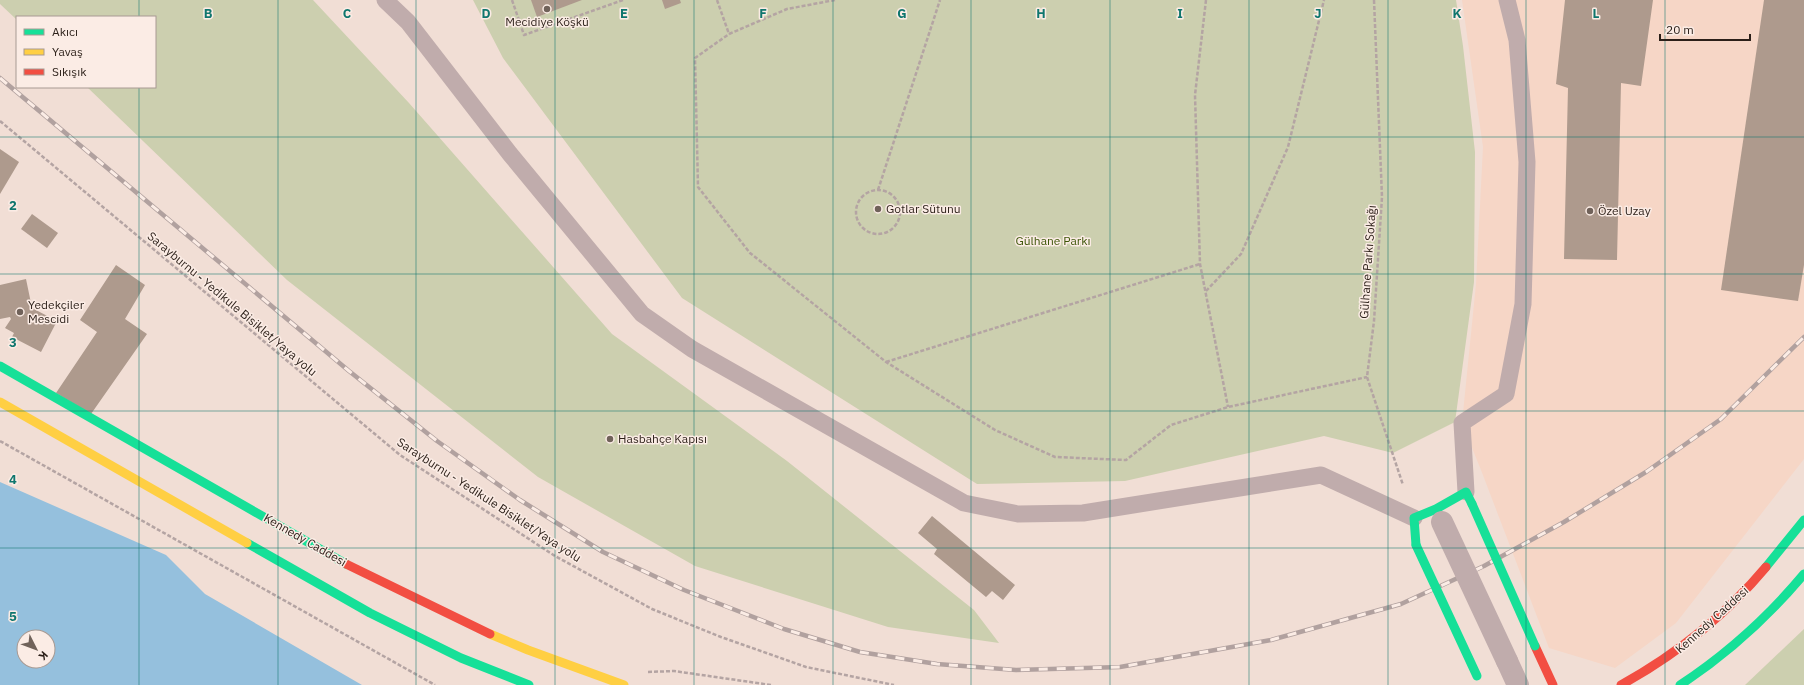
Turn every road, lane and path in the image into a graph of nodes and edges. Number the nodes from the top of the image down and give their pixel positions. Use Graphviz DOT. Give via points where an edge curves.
graph roads {
  1 [pos="385,0"];
  2 [pos="512,0"];
  3 [pos="622,0"];
  4 [pos="717,0"];
  5 [pos="835,0"];
  6 [pos="940,0"];
  7 [pos="1206,0"];
  8 [pos="1324,0"];
  9 [pos="1374,0"];
  10 [pos="1507,0"];
  11 [pos="729,34"];
  12 [pos="0,122"];
  13 [pos="878,190"];
  14 [pos="1200,264"];
  15 [pos="1206,291"];
  16 [pos="886,362"];
  17 [pos="0,366"];
  18 [pos="1367,377"];
  19 [pos="0,402"];
  20 [pos="1228,407"];
  21 [pos="0,441"];
  22 [pos="1469,498"];
  23 [pos="1439,516"];
  24 [pos="1414,518"];
  25 [pos="1804,520"];
  26 [pos="1804,574"];
  27 [pos="644,672"];
  28 [pos="435,685"];
  29 [pos="529,685"];
  30 [pos="624,685"];
  31 [pos="771,685"];
  32 [pos="894,685"];
  33 [pos="1482,685"];
  34 [pos="1518,685"];
  35 [pos="1553,685"];
  36 [pos="1621,685"];
  37 [pos="1680,685"];
  1 -- 24 [label="lane" via="408,22 510,154 642,314 692,349 964,503 1018,514 1084,513 1321,475"];
  2 -- 3 [label="path" via="524,35"];
  4 -- 11 [label="path"];
  5 -- 11 [label="path" via="787,9"];
  6 -- 13 [label="path"];
  7 -- 14 [label="path" via="1195,95"];
  8 -- 15 [label="path" via="1288,146 1241,254"];
  9 -- 18 [label="path, Gülhane Parkı Sokağı" via="1382,197 1374,321"];
  10 -- 22 [label="lane" via="1517,40 1527,162 1524,304 1506,394 1462,423"];
  11 -- 16 [label="path" via="695,58 698,187 750,253"];
  12 -- 32 [label="path, Sarayburnu - Yedikule Bisiklet/Yaya yolu" via="400,455 555,556 652,609 721,637 806,667"];
  13 -- 13 [label="path" via="892,195 897,201 899,215 892,228 878,234 865,230 857,219 856,212 860,199 871,191"];
  14 -- 15 [label="path"];
  14 -- 16 [label="path"];
  15 -- 20 [label="path"];
  16 -- 20 [label="path" via="995,430 1055,457 1126,460 1172,425"];
  17 -- 30 [label="main road, Kennedy Caddesi" via="354,568 487,633"];
  18 -- 20 [label="path"];
  18 -- 24 [label="path, Gülhane Parkı Sokağı"];
  19 -- 29 [label="main road" via="370,613 461,658"];
  21 -- 28 [label="path"];
  22 -- 23 [label="main road"];
  22 -- 35 [label="main road, bridge"];
  23 -- 24 [label="main road"];
  23 -- 34 [label="street, bridge"];
  24 -- 33 [label="main road, bridge" via="1416,545"];
  25 -- 36 [label="main road, Kennedy Caddesi" via="1796,536 1737,600 1708,627 1675,654"];
  26 -- 37 [label="main road" via="1762,620 1729,649"];
  27 -- 31 [label="path" via="674,671"];
}
